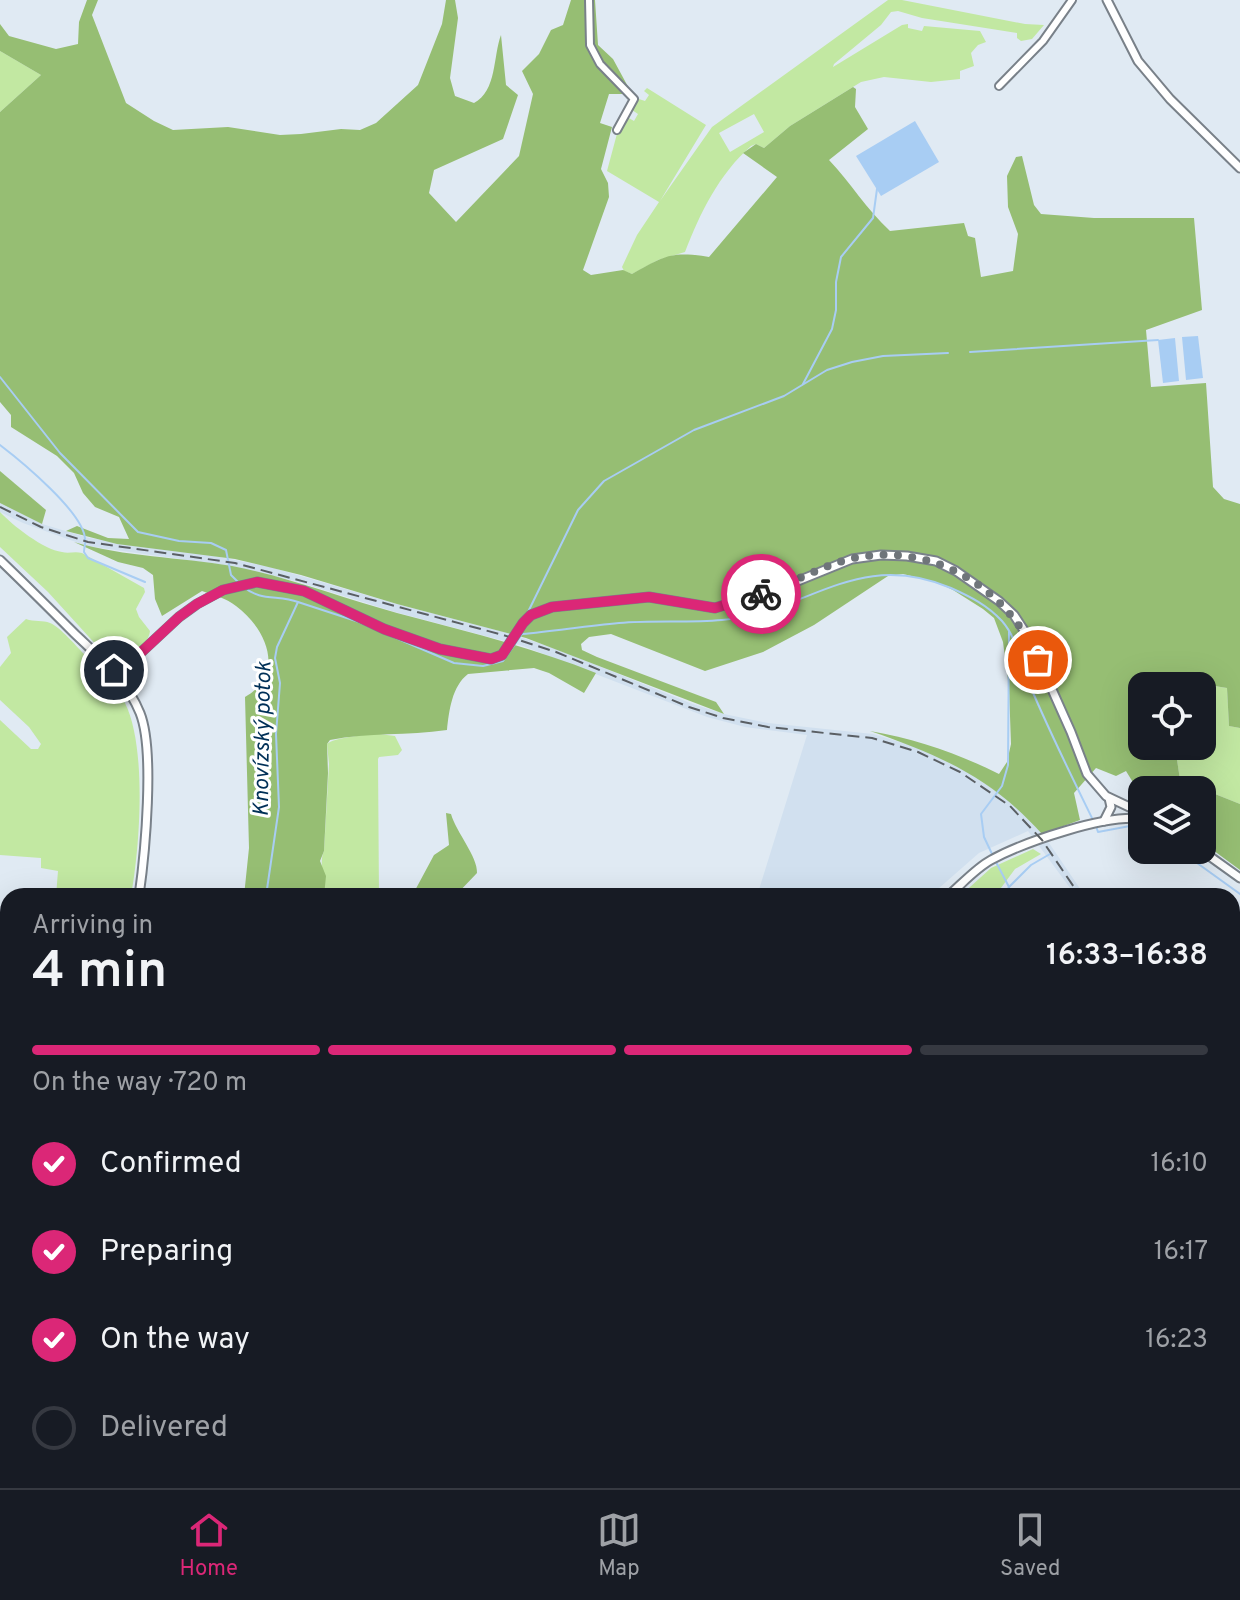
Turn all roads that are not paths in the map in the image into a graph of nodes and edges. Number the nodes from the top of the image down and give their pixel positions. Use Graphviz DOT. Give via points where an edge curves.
graph roads {
  1 [pos="589,0"];
  2 [pos="1072,0"];
  3 [pos="1107,0"];
  4 [pos="999,86"];
  5 [pos="617,130"];
  6 [pos="1240,168"];
  7 [pos="0,560"];
  8 [pos="114,670"];
  9 [pos="1109,798"];
  10 [pos="1128,808"];
  11 [pos="1128,818"];
  12 [pos="1102,822"];
  13 [pos="1216,861"];
  14 [pos="1240,878"];
  15 [pos="140,888"];
  16 [pos="957,888"];
  1 -- 5 [label="street" via="590,45 600,64 634,99"];
  2 -- 4 [label="street" via="1043,41"];
  3 -- 6 [label="street" via="1138,61"];
  7 -- 8 [label="street"];
  8 -- 9 [label="street" via="197,604 223,590 257,582 304,591 440,649 491,659 502,655 531,615 552,607 649,597 715,608 852,559 907,556 956,571 1014,615 1029,638 1087,774"];
  8 -- 15 [label="street" via="141,716 147,743"];
  9 -- 10 [label="street"];
  9 -- 12 [label="street" via="1111,807"];
  11 -- 12 [label="street"];
  12 -- 16 [label="street" via="988,861"];
  13 -- 14 [label="street"];
}
